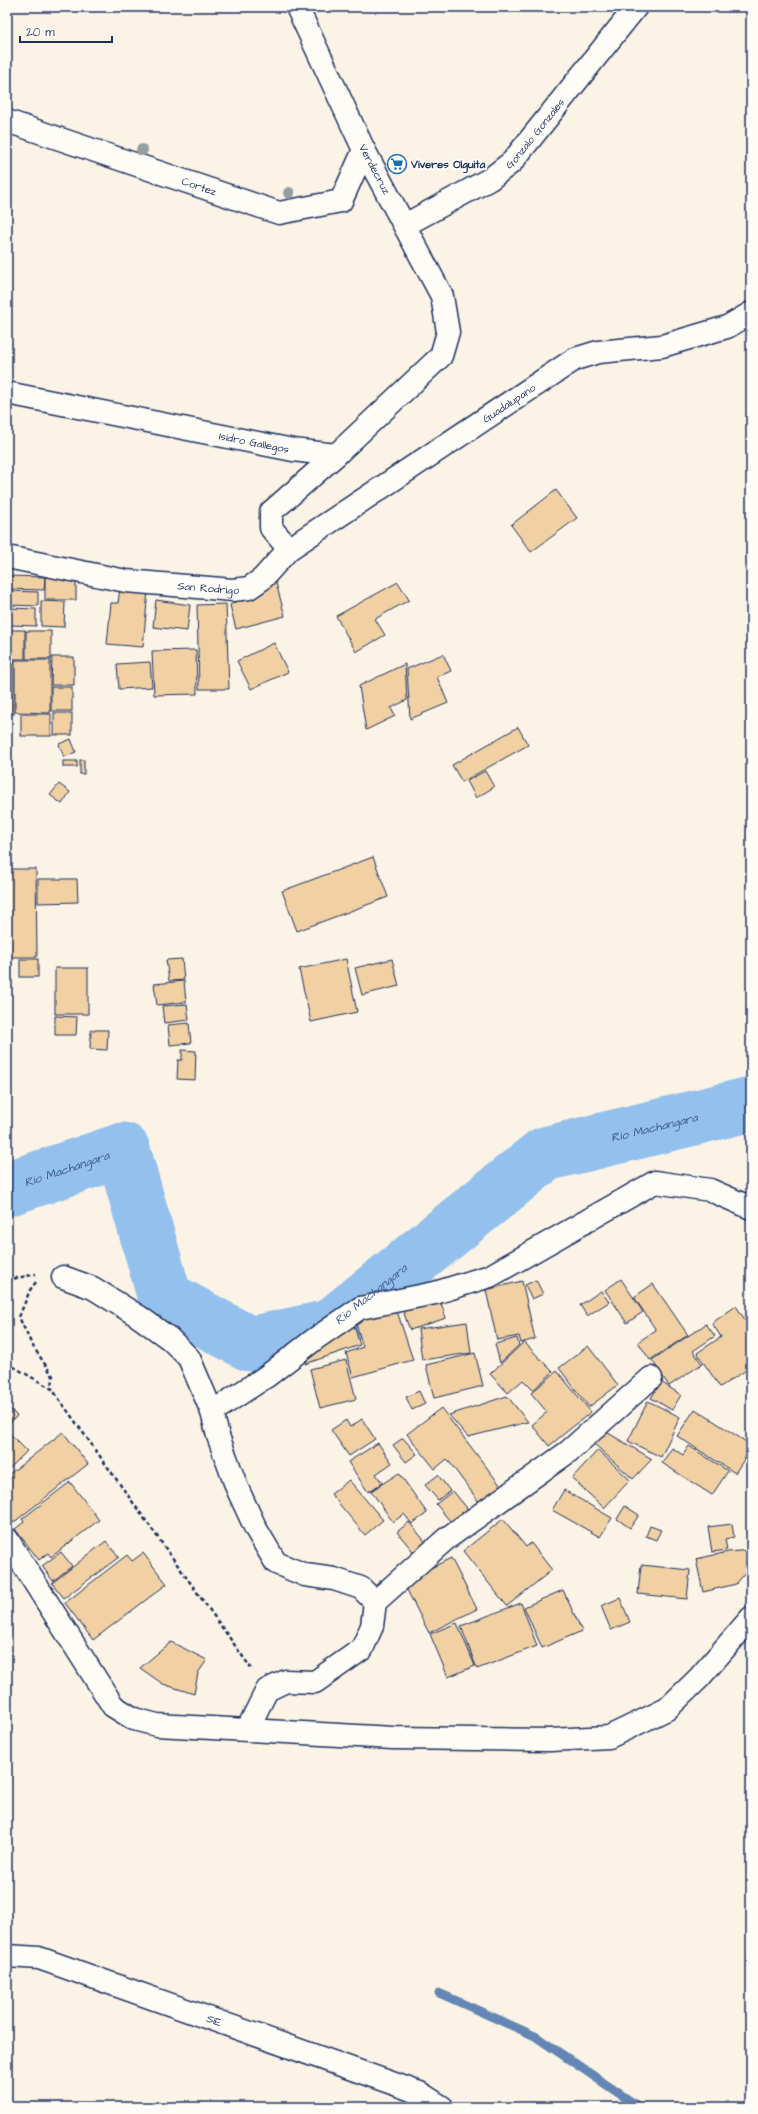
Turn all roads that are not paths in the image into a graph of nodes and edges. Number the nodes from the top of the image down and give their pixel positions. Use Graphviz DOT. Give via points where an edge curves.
graph roads {
  1 [pos="297,7"];
  2 [pos="626,12"];
  3 [pos="7,121"];
  4 [pos="364,150"];
  5 [pos="405,225"];
  6 [pos="751,313"];
  7 [pos="7,393"];
  8 [pos="336,455"];
  9 [pos="289,549"];
  10 [pos="7,557"];
  11 [pos="751,1208"];
  12 [pos="54,1274"];
  13 [pos="651,1378"];
  14 [pos="212,1412"];
  15 [pos="7,1539"];
  16 [pos="375,1602"];
  17 [pos="751,1618"];
  18 [pos="248,1728"];
  19 [pos="7,1956"];
  20 [pos="442,2107"];
  1 -- 4 [label="street, Verdecruz"];
  2 -- 5 [label="street, Gonzalo Gonzales" via="512,162 490,179"];
  3 -- 4 [label="street, Cortez" via="279,213 341,200"];
  4 -- 5 [label="street, Verdecruz"];
  5 -- 8 [label="street, Verdecruz" via="442,296 448,332 441,356"];
  6 -- 9 [label="street, Guadalupano" via="727,327 662,346 598,352 575,359"];
  7 -- 8 [label="street, Isidro Gallegos" via="293,450"];
  8 -- 9 [label="street" via="271,512 271,528"];
  9 -- 10 [label="street, San Rodrigo" via="262,579 249,588 233,590 126,581"];
  11 -- 14 [label="street" via="710,1190 655,1182 490,1276 435,1293 360,1308 267,1376"];
  12 -- 14 [label="street" via="93,1288 170,1339 189,1358"];
  13 -- 16 [label="street" via="568,1452 446,1539"];
  14 -- 16 [label="street" via="237,1488 256,1529 276,1563 305,1575 334,1579 361,1588"];
  15 -- 18 [label="street" via="113,1706 134,1719 157,1725"];
  16 -- 18 [label="street" via="372,1626 362,1649 315,1682 286,1681 267,1690"];
  17 -- 18 [label="street" via="699,1678 667,1709 608,1737 550,1740 393,1738"];
  19 -- 20 [label="street, S1E" via="39,1958 420,2093"];
}
